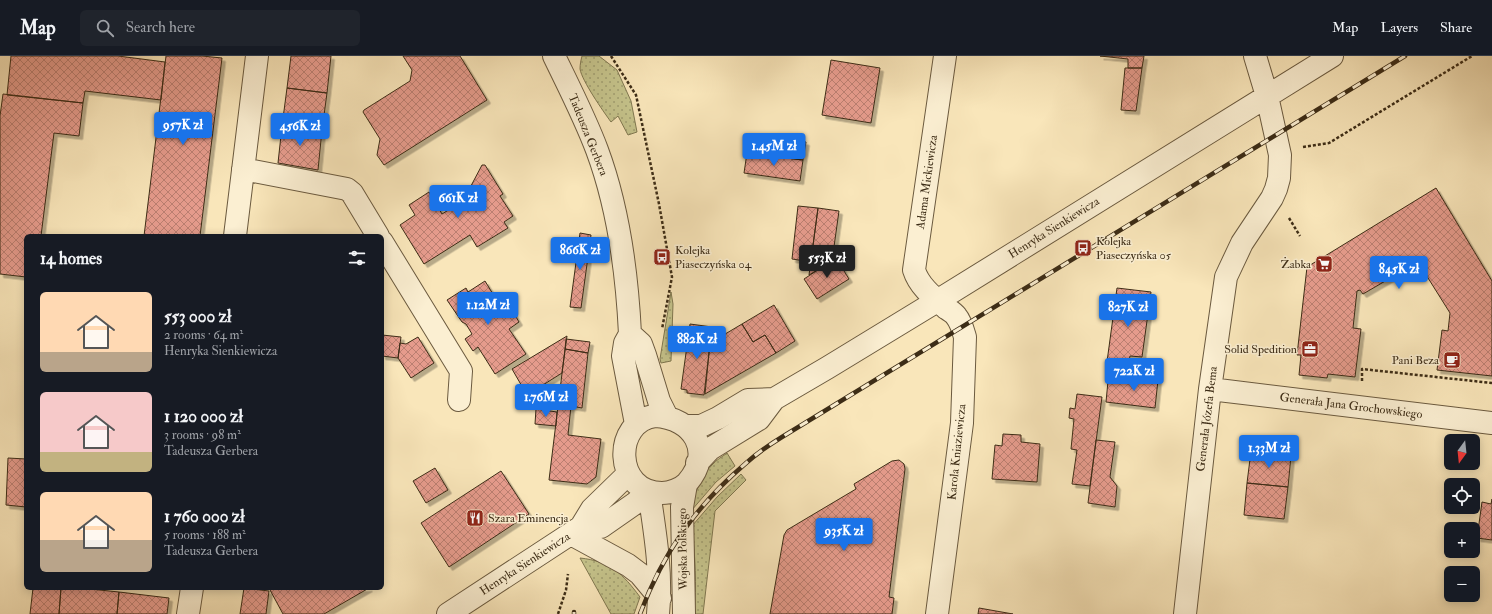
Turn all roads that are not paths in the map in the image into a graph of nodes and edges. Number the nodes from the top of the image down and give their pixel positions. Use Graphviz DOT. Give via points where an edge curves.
graph roads {
  1 [pos="257,56"];
  2 [pos="554,56"];
  3 [pos="945,56"];
  4 [pos="1255,56"];
  5 [pos="1332,56"];
  6 [pos="1267,96"];
  7 [pos="243,169"];
  8 [pos="235,234"];
  9 [pos="377,234"];
  10 [pos="384,245"];
  11 [pos="937,301"];
  12 [pos="630,334"];
  13 [pos="1210,389"];
  14 [pos="774,399"];
  15 [pos="459,400"];
  16 [pos="667,417"];
  17 [pos="1492,423"];
  18 [pos="636,424"];
  19 [pos="686,426"];
  20 [pos="698,463"];
  21 [pos="628,474"];
  22 [pos="686,484"];
  23 [pos="649,492"];
  24 [pos="576,530"];
  25 [pos="192,590"];
  26 [pos="659,606"];
  27 [pos="188,614"];
  28 [pos="448,614"];
  29 [pos="684,614"];
  30 [pos="938,614"];
  31 [pos="1185,614"];
  1 -- 7 [label="street"];
  2 -- 12 [label="street, Tadeusza Gerbera" via="606,175 626,270"];
  3 -- 11 [label="street, Adama Mickiewicza" via="914,270 916,279"];
  4 -- 6 [label="street, Generała Józefa Bema"];
  5 -- 6 [label="street, Henryka Sienkiewicza"];
  6 -- 11 [label="street, Henryka Sienkiewicza"];
  6 -- 13 [label="street, Generała Józefa Bema" via="1280,155 1279,178 1272,198 1242,243 1226,278"];
  7 -- 8 [label="street"];
  7 -- 9 [label="street" via="346,189 352,193"];
  10 -- 15 [label="street" via="461,371"];
  11 -- 14 [label="street, Henryka Sienkiewicza"];
  11 -- 30 [label="street, Karola Kniaziewicza" via="956,316 965,337 962,423"];
  12 -- 16 [label="street" via="641,344 659,401"];
  12 -- 18 [label="street, Tadeusza Gerbera" via="625,343 623,356"];
  13 -- 17 [label="street, Generała Jana Grochowskiego"];
  13 -- 31 [label="street, Generała Józefa Bema"];
  14 -- 19 [label="street, Henryka Sienkiewicza" via="748,400 701,426"];
  14 -- 20 [label="street, Henryka Sienkiewicza" via="759,419 710,449"];
  16 -- 18 [label="street" via="649,417"];
  16 -- 19 [label="street"];
  18 -- 21 [label="street" via="629,434 624,455"];
  19 -- 20 [label="street" via="698,443"];
  20 -- 22 [label="street"];
  21 -- 23 [label="street" via="641,489"];
  21 -- 24 [label="street, Henryka Sienkiewicza" via="592,509"];
  22 -- 23 [label="street" via="668,493"];
  22 -- 29 [label="street, Wojska Polskiego" via="682,506"];
  23 -- 24 [label="street, Henryka Sienkiewicza" via="601,527"];
  23 -- 26 [label="street, Wojska Polskiego" via="657,543"];
  24 -- 26 [label="street" via="640,574"];
  24 -- 28 [label="street, Henryka Sienkiewicza"];
  25 -- 27 [label="street"];
}
